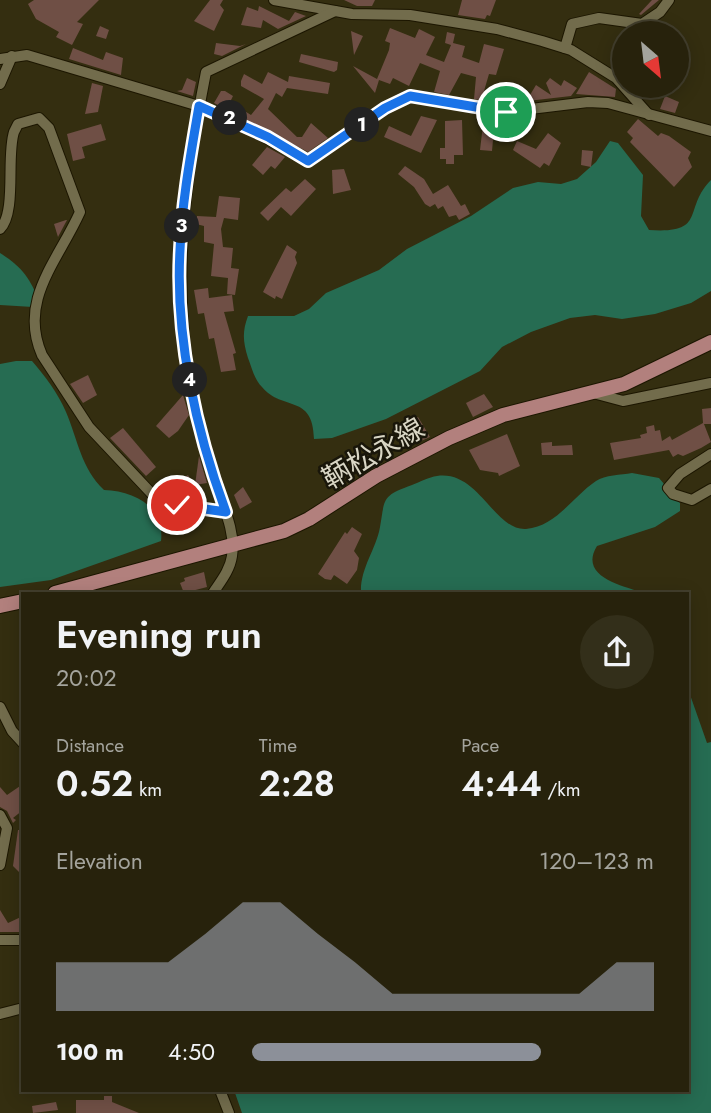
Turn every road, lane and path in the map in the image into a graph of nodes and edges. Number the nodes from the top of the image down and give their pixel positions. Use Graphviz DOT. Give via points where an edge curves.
graph roads {
  1 [pos="274,0"];
  2 [pos="669,0"];
  3 [pos="335,11"];
  4 [pos="565,48"];
  5 [pos="6,58"];
  6 [pos="0,84"];
  7 [pos="199,106"];
  8 [pos="649,115"];
  9 [pos="711,131"];
  10 [pos="0,229"];
  11 [pos="711,342"];
  12 [pos="711,383"];
  13 [pos="591,393"];
  14 [pos="711,454"];
  15 [pos="711,489"];
  16 [pos="226,512"];
  17 [pos="233,547"];
  18 [pos="59,592"];
  19 [pos="214,592"];
  20 [pos="21,601"];
  21 [pos="0,606"];
  22 [pos="0,707"];
  23 [pos="21,741"];
  24 [pos="0,814"];
  25 [pos="7,828"];
  26 [pos="0,840"];
  27 [pos="0,865"];
  28 [pos="0,940"];
  29 [pos="21,940"];
  30 [pos="21,1009"];
  31 [pos="0,1014"];
  32 [pos="221,1092"];
  33 [pos="229,1113"];
  1 -- 3 [label="street"];
  2 -- 4 [label="street" via="642,24 598,18 572,24"];
  3 -- 4 [label="street" via="411,15 496,29"];
  3 -- 7 [label="street" via="205,72"];
  4 -- 8 [label="street" via="616,78"];
  5 -- 6 [label="street"];
  5 -- 7 [label="street" via="37,57"];
  7 -- 8 [label="street" via="308,161 410,96 506,112 608,103"];
  7 -- 16 [label="street" via="180,251 183,317 192,394"];
  8 -- 9 [label="street"];
  10 -- 16 [label="street" via="6,220 14,132 18,124 39,118 49,128 80,212 34,303 41,355 89,427 152,494 177,505"];
  11 -- 13 [label="main road, 鞆松永線" via="624,384"];
  12 -- 13 [label="street" via="624,401"];
  13 -- 17 [label="main road, 鞆松永線" via="503,415 449,438 376,475 309,519"];
  14 -- 15 [label="street" via="672,480 668,488 692,500"];
  16 -- 17 [label="street"];
  17 -- 18 [label="main road, 鞆松永線"];
  17 -- 19 [label="street" via="229,570"];
  20 -- 21 [label="main road"];
  22 -- 23 [label="street"];
  24 -- 25 [label="street"];
  25 -- 26 [label="street"];
  25 -- 27 [label="street"];
  28 -- 29 [label="street"];
  30 -- 31 [label="street"];
  32 -- 33 [label="street"];
}
